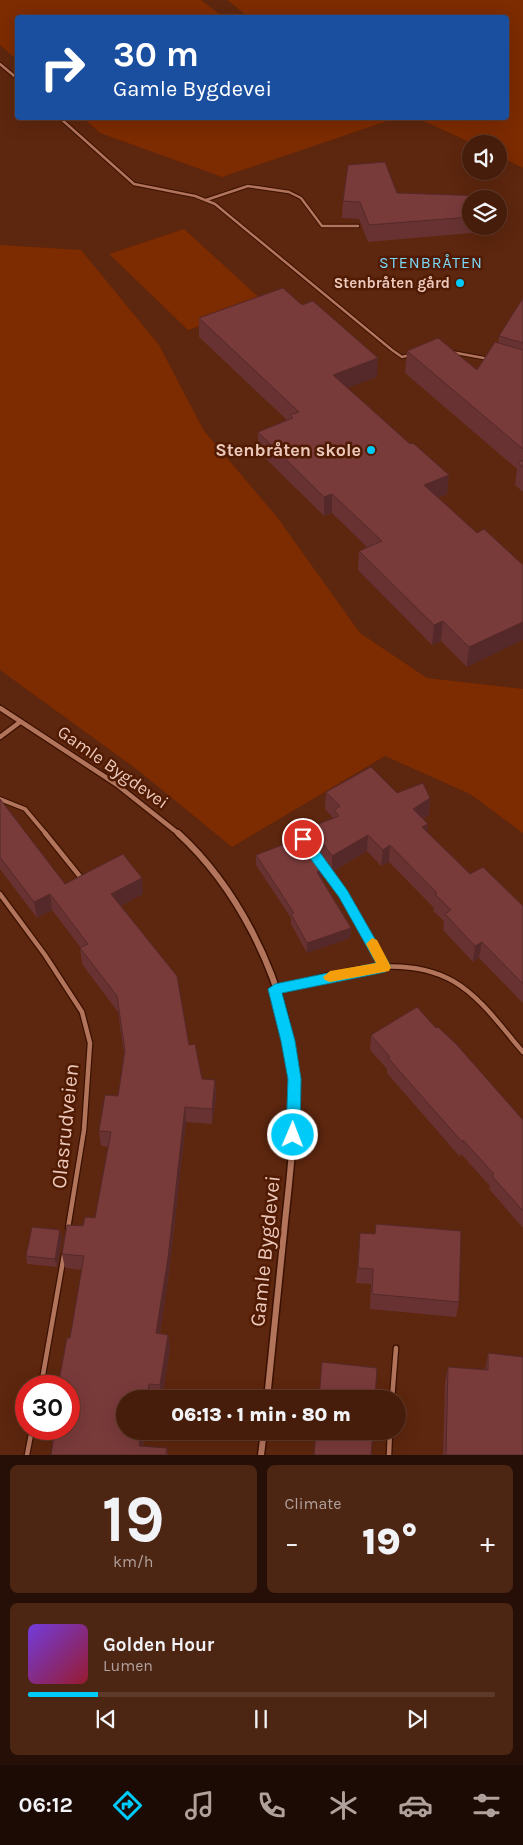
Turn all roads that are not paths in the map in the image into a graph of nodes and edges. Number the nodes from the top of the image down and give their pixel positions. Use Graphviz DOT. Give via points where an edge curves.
graph roads {
  1 [pos="0,64"];
  2 [pos="15,76"];
  3 [pos="62,120"];
  4 [pos="206,200"];
  5 [pos="358,226"];
  6 [pos="448,351"];
  7 [pos="411,355"];
  8 [pos="495,360"];
  9 [pos="0,708"];
  10 [pos="20,722"];
  11 [pos="0,737"];
  12 [pos="0,799"];
  13 [pos="291,825"];
  14 [pos="83,880"];
  15 [pos="0,894"];
  16 [pos="385,967"];
  17 [pos="275,989"];
  18 [pos="523,1052"];
  19 [pos="67,1236"];
  20 [pos="66,1246"];
  21 [pos="396,1348"];
  22 [pos="42,1375"];
  23 [pos="268,1390"];
  24 [pos="393,1390"];
  25 [pos="30,1440"];
  26 [pos="263,1440"];
  27 [pos="390,1440"];
  28 [pos="27,1455"];
  29 [pos="261,1455"];
  30 [pos="389,1455"];
  1 -- 2 [label="lane"];
  3 -- 4 [label="lane" via="134,184"];
  4 -- 5 [label="lane" via="248,186 274,189 300,198 322,226"];
  4 -- 7 [label="lane" via="237,221 392,350 402,357"];
  6 -- 8 [label="lane"];
  9 -- 10 [label="street, Gamle Bygdevei"];
  10 -- 11 [label="street"];
  10 -- 17 [label="street, Gamle Bygdevei" via="125,790 180,835 234,902 250,930"];
  12 -- 14 [label="lane" via="25,809"];
  13 -- 16 [label="lane" via="343,893"];
  15 -- 19 [label="lane, Olasrudveien" via="82,1012 90,1043 84,1130"];
  16 -- 17 [label="lane"];
  16 -- 18 [label="lane" via="429,969 454,982"];
  17 -- 23 [label="street, Gamle Bygdevei" via="288,1041 294,1079 294,1107 293,1153"];
  20 -- 22 [label="lane"];
  21 -- 24 [label="lane"];
  25 -- 28 [label="lane"];
  26 -- 29 [label="street"];
  27 -- 30 [label="lane"];
}
